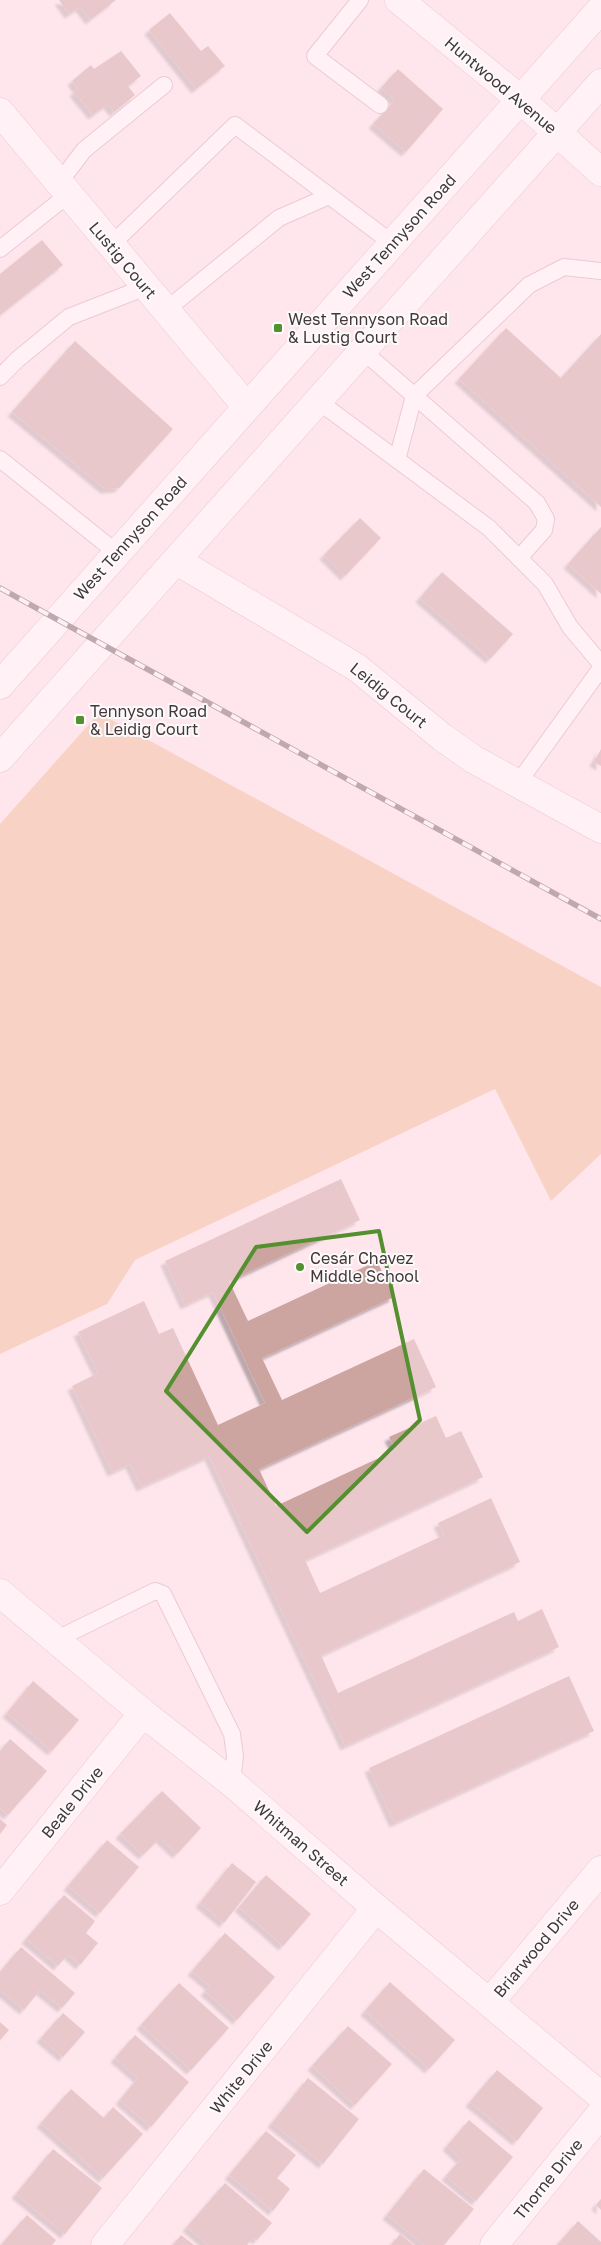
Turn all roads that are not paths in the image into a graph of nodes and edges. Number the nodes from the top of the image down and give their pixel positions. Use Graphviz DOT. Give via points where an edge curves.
graph roads {
  1 [pos="360,0"];
  2 [pos="399,0"];
  3 [pos="601,8"];
  4 [pos="601,83"];
  5 [pos="164,85"];
  6 [pos="520,99"];
  7 [pos="380,105"];
  8 [pos="0,112"];
  9 [pos="557,132"];
  10 [pos="601,172"];
  11 [pos="64,188"];
  12 [pos="329,196"];
  13 [pos="392,244"];
  14 [pos="112,245"];
  15 [pos="0,248"];
  16 [pos="601,271"];
  17 [pos="146,287"];
  18 [pos="166,310"];
  19 [pos="363,351"];
  20 [pos="0,377"];
  21 [pos="414,396"];
  22 [pos="318,401"];
  23 [pos="247,407"];
  24 [pos="0,460"];
  25 [pos="397,460"];
  26 [pos="117,553"];
  27 [pos="519,558"];
  28 [pos="177,561"];
  29 [pos="601,666"];
  30 [pos="0,685"];
  31 [pos="0,758"];
  32 [pos="518,783"];
  33 [pos="601,829"];
  34 [pos="0,1593"];
  35 [pos="56,1639"];
  36 [pos="143,1713"];
  37 [pos="232,1783"];
  38 [pos="601,1870"];
  39 [pos="0,1891"];
  40 [pos="376,1908"];
  41 [pos="490,2002"];
  42 [pos="601,2096"];
  43 [pos="601,2113"];
  44 [pos="105,2245"];
  45 [pos="494,2245"];
  1 -- 7 [label="lane" via="315,56"];
  2 -- 6 [label="street, Huntwood Avenue"];
  3 -- 6 [label="street, West Tennyson Road"];
  4 -- 9 [label="street"];
  5 -- 11 [label="lane" via="84,150"];
  6 -- 9 [label="street, Huntwood Avenue"];
  6 -- 13 [label="street, West Tennyson Road"];
  8 -- 11 [label="street, Lustig Court"];
  9 -- 10 [label="street, Huntwood Avenue"];
  9 -- 19 [label="street"];
  11 -- 14 [label="street, Lustig Court"];
  11 -- 15 [label="lane"];
  12 -- 13 [label="lane"];
  12 -- 14 [label="lane" via="235,124"];
  12 -- 18 [label="lane" via="278,218"];
  13 -- 23 [label="street, West Tennyson Road"];
  14 -- 17 [label="street, Lustig Court"];
  16 -- 21 [label="lane" via="564,267 529,285"];
  17 -- 18 [label="street, Lustig Court"];
  17 -- 20 [label="lane" via="69,317 18,358"];
  18 -- 23 [label="street, Lustig Court"];
  19 -- 21 [label="lane"];
  19 -- 22 [label="street"];
  21 -- 25 [label="lane"];
  21 -- 27 [label="lane" via="537,502 546,519 544,530"];
  22 -- 25 [label="lane"];
  22 -- 28 [label="street"];
  23 -- 26 [label="street, West Tennyson Road"];
  24 -- 26 [label="lane"];
  25 -- 27 [label="lane" via="489,528"];
  26 -- 30 [label="street, West Tennyson Road"];
  27 -- 29 [label="lane" via="544,584 570,627"];
  28 -- 31 [label="street"];
  28 -- 32 [label="street, Leidig Court" via="356,666 442,737"];
  29 -- 32 [label="lane"];
  32 -- 33 [label="street, Leidig Court"];
  34 -- 35 [label="street, Whitman Street"];
  35 -- 36 [label="street, Whitman Street"];
  35 -- 37 [label="lane" via="155,1591 163,1594 232,1734 235,1756"];
  36 -- 37 [label="street, Whitman Street"];
  36 -- 39 [label="street, Beale Drive"];
  37 -- 40 [label="street, Whitman Street"];
  38 -- 41 [label="street, Briarwood Drive"];
  40 -- 41 [label="street, Whitman Street"];
  40 -- 44 [label="street, White Drive"];
  41 -- 42 [label="street, Whitman Street"];
  43 -- 45 [label="street, Thorne Drive"];
}
